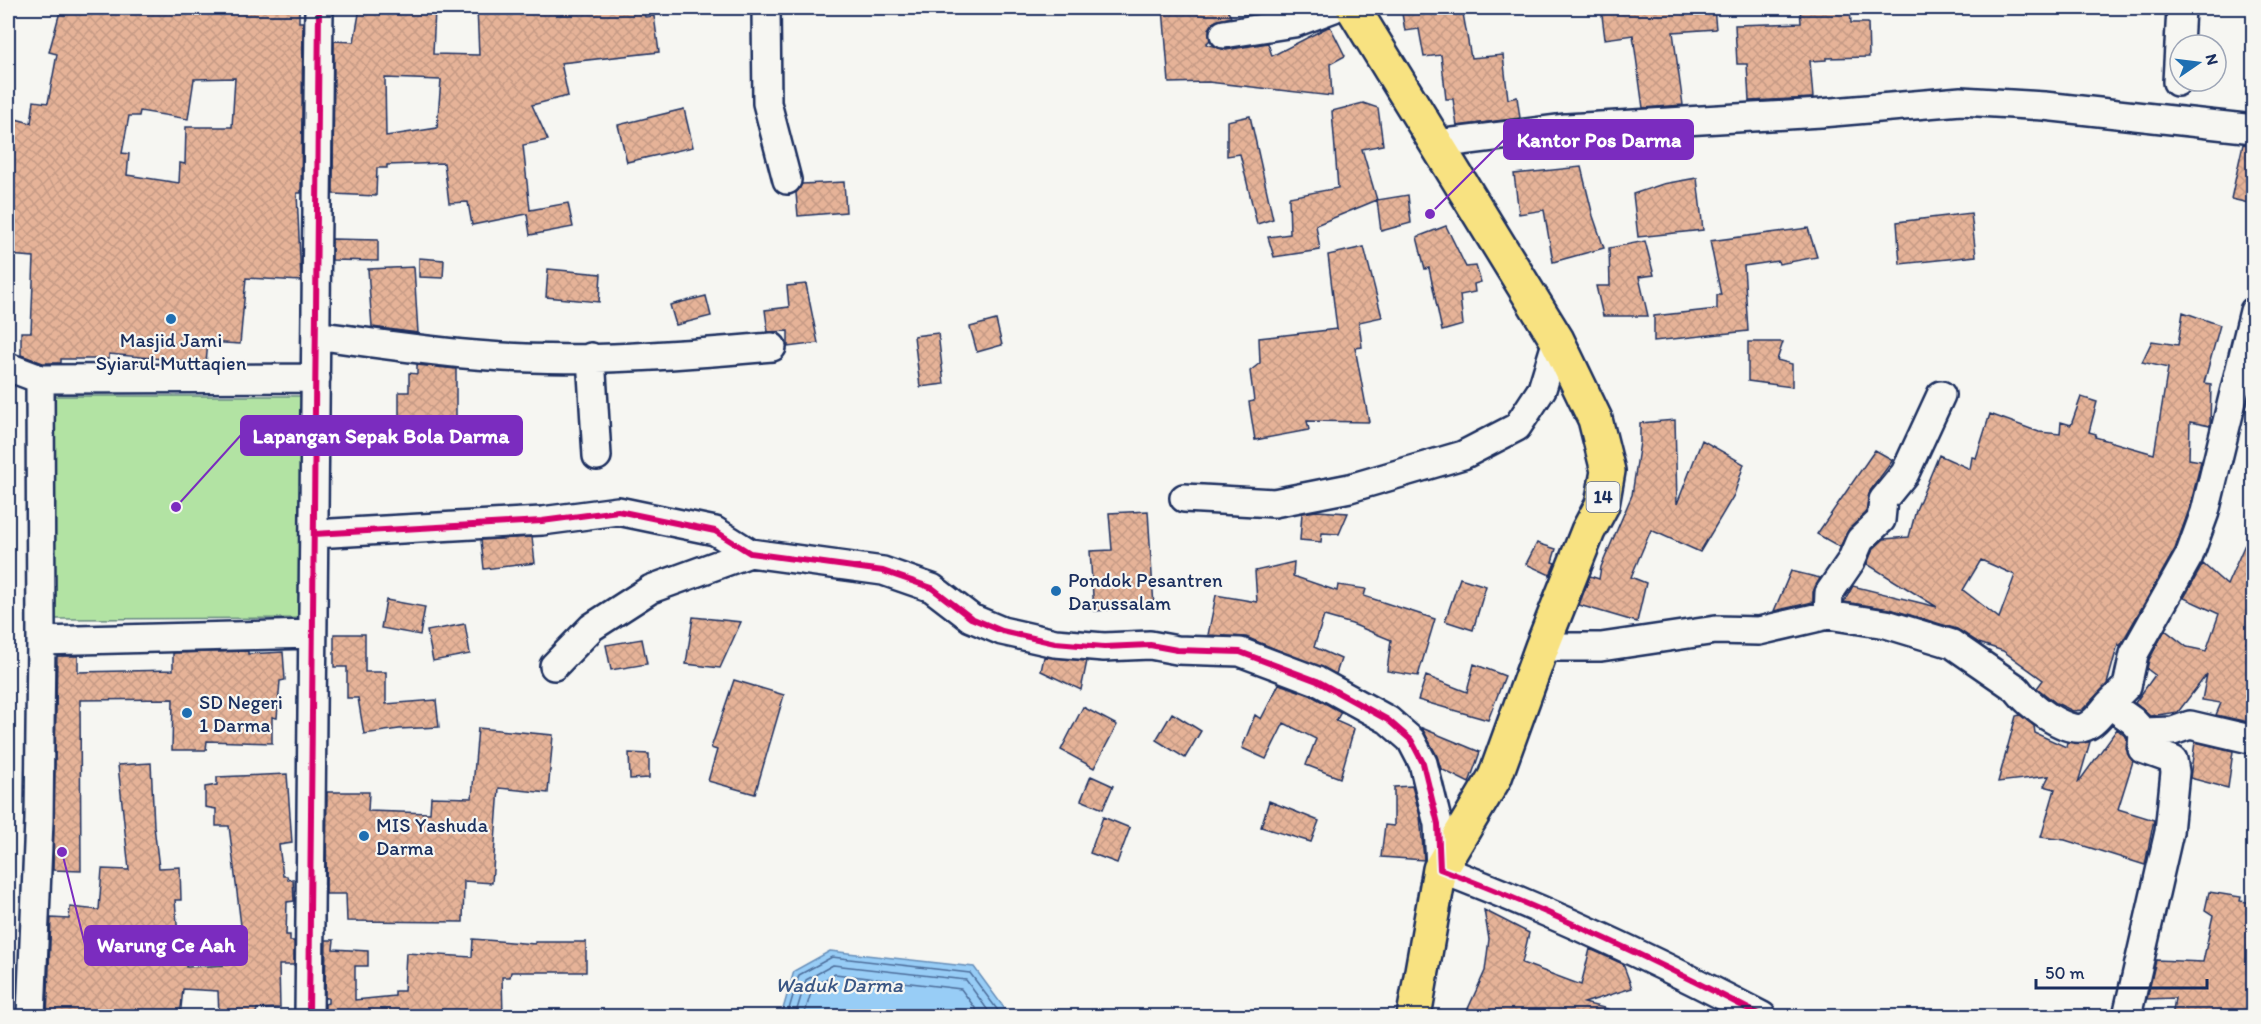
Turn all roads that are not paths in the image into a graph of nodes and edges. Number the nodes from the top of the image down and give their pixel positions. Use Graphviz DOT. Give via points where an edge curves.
graph roads {
  1 [pos="319,8"];
  2 [pos="766,8"];
  3 [pos="1334,8"];
  4 [pos="1353,8"];
  5 [pos="2181,8"];
  6 [pos="2180,33"];
  7 [pos="1224,34"];
  8 [pos="2253,129"];
  9 [pos="1437,144"];
  10 [pos="787,180"];
  11 [pos="2253,311"];
  12 [pos="316,335"];
  13 [pos="1557,340"];
  14 [pos="772,347"];
  15 [pos="591,357"];
  16 [pos="8,368"];
  17 [pos="316,378"];
  18 [pos="40,379"];
  19 [pos="1941,395"];
  20 [pos="597,456"];
  21 [pos="1185,498"];
  22 [pos="314,534"];
  23 [pos="750,553"];
  24 [pos="1828,615"];
  25 [pos="311,634"];
  26 [pos="41,641"];
  27 [pos="1542,647"];
  28 [pos="554,666"];
  29 [pos="2109,704"];
  30 [pos="2142,732"];
  31 [pos="2253,740"];
  32 [pos="1440,869"];
  33 [pos="31,1017"];
  34 [pos="309,1017"];
  35 [pos="1414,1017"];
  36 [pos="1761,1017"];
  37 [pos="2127,1017"];
  1 -- 12 [label="street"];
  2 -- 10 [label="street" via="767,103"];
  3 -- 7 [label="street" via="1294,23"];
  4 -- 9 [label="highway, 14"];
  5 -- 6 [label="street"];
  8 -- 9 [label="street" via="1961,101 1566,128"];
  9 -- 13 [label="highway, 14"];
  11 -- 29 [label="street" via="2205,512 2189,556 2134,654 2127,687"];
  12 -- 15 [label="street" via="490,357"];
  12 -- 17 [label="street"];
  13 -- 21 [label="street" via="1542,389 1517,427 1463,455 1350,488 1274,503"];
  13 -- 27 [label="highway, 14" via="1595,418 1608,471 1602,505"];
  14 -- 15 [label="street"];
  15 -- 20 [label="street"];
  16 -- 18 [label="street"];
  17 -- 18 [label="street"];
  17 -- 22 [label="street"];
  18 -- 26 [label="street"];
  19 -- 24 [label="street" via="1905,473 1883,500 1881,520 1860,540 1829,593"];
  22 -- 23 [label="street" via="542,521 618,512 715,531"];
  22 -- 25 [label="street"];
  23 -- 28 [label="street" via="651,589 592,627"];
  23 -- 32 [label="street" via="883,571 932,588 971,618 1013,634 1055,643 1240,652 1317,681 1388,720 1411,740 1423,763 1438,824"];
  24 -- 27 [label="street" via="1759,632 1716,630 1601,647"];
  24 -- 29 [label="street" via="1886,624 1952,644 2017,689 2024,700 2074,729 2085,727"];
  25 -- 26 [label="street"];
  25 -- 34 [label="street"];
  26 -- 33 [label="street"];
  27 -- 32 [label="highway, 14" via="1495,777"];
  29 -- 30 [label="street"];
  30 -- 31 [label="street" via="2173,731 2190,725"];
  30 -- 37 [label="street" via="2142,750 2173,760 2175,772 2169,831"];
  32 -- 35 [label="highway, 14"];
  32 -- 36 [label="street" via="1655,960"];
}
